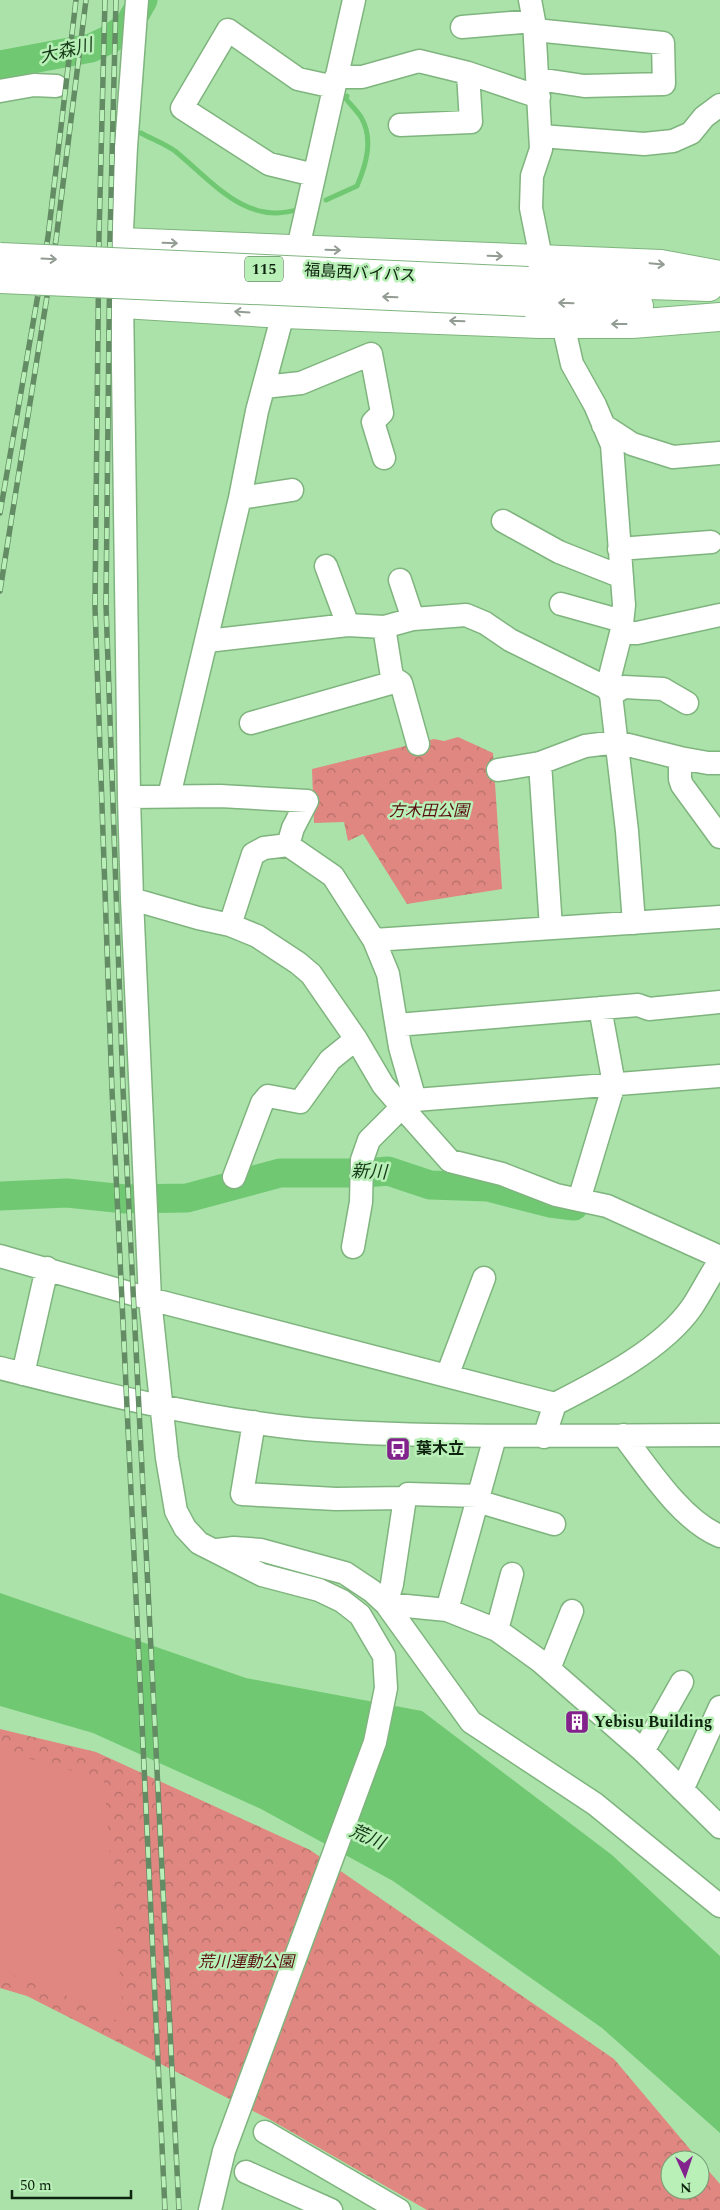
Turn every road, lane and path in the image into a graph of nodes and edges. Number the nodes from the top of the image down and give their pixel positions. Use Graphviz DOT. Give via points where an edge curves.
graph roads {
  1 [pos="137,0"];
  2 [pos="354,0"];
  3 [pos="533,17"];
  4 [pos="462,27"];
  5 [pos="468,73"];
  6 [pos="335,82"];
  7 [pos="56,86"];
  8 [pos="539,88"];
  9 [pos="0,91"];
  10 [pos="720,105"];
  11 [pos="400,126"];
  12 [pos="541,136"];
  13 [pos="314,174"];
  14 [pos="121,246"];
  15 [pos="296,252"];
  16 [pos="0,257"];
  17 [pos="720,275"];
  18 [pos="0,279"];
  19 [pos="532,280"];
  20 [pos="720,287"];
  21 [pos="123,300"];
  22 [pos="285,307"];
  23 [pos="720,308"];
  24 [pos="720,317"];
  25 [pos="563,324"];
  26 [pos="264,388"];
  27 [pos="603,425"];
  28 [pos="720,453"];
  29 [pos="384,458"];
  30 [pos="292,490"];
  31 [pos="240,498"];
  32 [pos="502,521"];
  33 [pos="711,542"];
  34 [pos="620,549"];
  35 [pos="326,566"];
  36 [pos="622,577"];
  37 [pos="400,580"];
  38 [pos="561,604"];
  39 [pos="720,615"];
  40 [pos="413,619"];
  41 [pos="348,625"];
  42 [pos="384,627"];
  43 [pos="621,627"];
  44 [pos="207,641"];
  45 [pos="398,680"];
  46 [pos="609,692"];
  47 [pos="687,703"];
  48 [pos="251,723"];
  49 [pos="616,742"];
  50 [pos="418,744"];
  51 [pos="680,758"];
  52 [pos="540,763"];
  53 [pos="720,763"];
  54 [pos="498,770"];
  55 [pos="170,796"];
  56 [pos="129,797"];
  57 [pos="720,837"];
  58 [pos="288,845"];
  59 [pos="132,899"];
  60 [pos="720,917"];
  61 [pos="634,923"];
  62 [pos="230,925"];
  63 [pos="551,928"];
  64 [pos="374,940"];
  65 [pos="720,1002"];
  66 [pos="600,1008"];
  67 [pos="398,1025"];
  68 [pos="356,1039"];
  69 [pos="720,1076"];
  70 [pos="614,1084"];
  71 [pos="408,1103"];
  72 [pos="234,1177"];
  73 [pos="579,1200"];
  74 [pos="353,1247"];
  75 [pos="0,1256"];
  76 [pos="716,1265"];
  77 [pos="47,1268"];
  78 [pos="484,1278"];
  79 [pos="150,1299"];
  80 [pos="0,1368"];
  81 [pos="23,1374"];
  82 [pos="447,1376"];
  83 [pos="555,1404"];
  84 [pos="160,1407"];
  85 [pos="254,1422"];
  86 [pos="623,1435"];
  87 [pos="495,1436"];
  88 [pos="720,1436"];
  89 [pos="544,1437"];
  90 [pos="405,1498"];
  91 [pos="477,1499"];
  92 [pos="554,1524"];
  93 [pos="720,1536"];
  94 [pos="214,1551"];
  95 [pos="512,1574"];
  96 [pos="386,1604"];
  97 [pos="447,1610"];
  98 [pos="572,1611"];
  99 [pos="496,1630"];
  100 [pos="549,1669"];
  101 [pos="682,1682"];
  102 [pos="720,1707"];
  103 [pos="643,1751"];
  104 [pos="682,1790"];
  105 [pos="720,1827"];
  106 [pos="720,1906"];
  107 [pos="265,2132"];
  108 [pos="246,2172"];
  109 [pos="210,2210"];
  110 [pos="331,2210"];
  111 [pos="399,2210"];
  1 -- 14 [label="street"];
  2 -- 6 [label="street"];
  3 -- 4 [label="street"];
  3 -- 8 [label="street"];
  3 -- 8 [label="street" via="663,43 664,84"];
  5 -- 6 [label="street" via="419,62"];
  5 -- 8 [label="street"];
  5 -- 11 [label="street" via="471,122"];
  6 -- 13 [label="street"];
  6 -- 13 [label="street" via="298,79 228,30 182,108 269,164"];
  7 -- 9 [label="street" via="34,85"];
  8 -- 12 [label="street"];
  10 -- 12 [label="street" via="691,133 673,141 644,144"];
  12 -- 19 [label="street" via="541,149 532,176"];
  13 -- 15 [label="street"];
  14 -- 15 [label="highway, one-way"];
  15 -- 19 [label="highway, one-way"];
  16 -- 19 [label="highway, 福島西バイパス / 115, one-way, bridge"];
  19 -- 17 [label="highway, one-way" via="661,264"];
  19 -- 18 [label="highway, 福島西バイパス / 115, one-way, bridge"];
  19 -- 20 [label="highway, 福島西バイパス / 115"];
  23 -- 19 [label="highway, 福島西バイパス / 115, one-way"];
  22 -- 21 [label="highway, one-way"];
  21 -- 56 [label="street"];
  25 -- 22 [label="highway, one-way"];
  22 -- 26 [label="street"];
  24 -- 25 [label="highway, one-way" via="632,324"];
  25 -- 27 [label="street" via="572,364"];
  26 -- 29 [label="street" via="300,383 371,354 382,413 373,422"];
  26 -- 31 [label="street"];
  27 -- 28 [label="street" via="632,444 672,457"];
  27 -- 34 [label="street" via="612,445"];
  30 -- 31 [label="street"];
  31 -- 44 [label="street"];
  32 -- 36 [label="street" via="559,552"];
  33 -- 34 [label="street"];
  34 -- 36 [label="street"];
  35 -- 41 [label="street"];
  36 -- 43 [label="street" via="624,605"];
  37 -- 40 [label="street"];
  38 -- 43 [label="street"];
  39 -- 43 [label="street" via="637,633"];
  40 -- 42 [label="street"];
  40 -- 46 [label="street" via="466,615"];
  41 -- 42 [label="street"];
  41 -- 44 [label="street"];
  42 -- 45 [label="street" via="392,677"];
  43 -- 46 [label="street"];
  44 -- 55 [label="street"];
  45 -- 48 [label="street"];
  45 -- 50 [label="street"];
  46 -- 47 [label="street" via="624,687 663,689"];
  46 -- 49 [label="street"];
  49 -- 51 [label="street"];
  49 -- 52 [label="street" via="585,746"];
  49 -- 61 [label="street"];
  51 -- 53 [label="street"];
  51 -- 57 [label="street" via="682,785"];
  52 -- 54 [label="street"];
  52 -- 63 [label="street"];
  55 -- 56 [label="street"];
  55 -- 58 [label="street" via="307,801"];
  56 -- 59 [label="street"];
  58 -- 62 [label="street" via="264,848 253,854"];
  58 -- 64 [label="street" via="333,876"];
  59 -- 62 [label="street"];
  59 -- 79 [label="street"];
  60 -- 61 [label="street"];
  61 -- 63 [label="street"];
  62 -- 68 [label="street" via="257,936 311,974"];
  63 -- 64 [label="street"];
  64 -- 67 [label="street" via="388,974"];
  65 -- 66 [label="street" via="649,1009 638,1005"];
  66 -- 67 [label="street"];
  66 -- 70 [label="street"];
  67 -- 71 [label="street"];
  68 -- 71 [label="street" via="382,1085"];
  68 -- 72 [label="street" via="330,1060 300,1102 268,1096 262,1103"];
  69 -- 70 [label="street"];
  70 -- 71 [label="street"];
  70 -- 73 [label="street"];
  71 -- 73 [label="street" via="450,1161 502,1174 556,1195"];
  71 -- 74 [label="street" via="369,1140 362,1160 361,1202"];
  73 -- 76 [label="street" via="606,1206"];
  75 -- 77 [label="street"];
  76 -- 83 [label="street" via="692,1307 670,1330 604,1379"];
  77 -- 79 [label="street"];
  77 -- 81 [label="street"];
  78 -- 82 [label="street"];
  79 -- 82 [label="street"];
  79 -- 84 [label="street"];
  80 -- 81 [label="street"];
  81 -- 84 [label="street"];
  82 -- 83 [label="street"];
  83 -- 89 [label="street"];
  84 -- 85 [label="street"];
  84 -- 94 [label="street" via="176,1512 199,1543"];
  85 -- 87 [label="street" via="365,1433"];
  85 -- 90 [label="street" via="242,1494 336,1499"];
  86 -- 88 [label="street"];
  86 -- 89 [label="street"];
  86 -- 93 [label="street" via="659,1483 696,1524"];
  87 -- 89 [label="street"];
  87 -- 91 [label="street"];
  90 -- 91 [label="street" via="408,1494"];
  90 -- 96 [label="street"];
  91 -- 92 [label="street"];
  91 -- 97 [label="street"];
  94 -- 96 [label="street" via="234,1548 261,1550 345,1573"];
  94 -- 109 [label="street" via="262,1574 319,1590 342,1601 360,1616 384,1656 386,1688 375,1742 224,2151"];
  95 -- 99 [label="street"];
  96 -- 97 [label="street"];
  96 -- 106 [label="street" via="471,1722 595,1804"];
  97 -- 99 [label="street"];
  98 -- 100 [label="street"];
  99 -- 100 [label="street"];
  100 -- 103 [label="street"];
  101 -- 103 [label="street"];
  102 -- 104 [label="street"];
  103 -- 104 [label="street"];
  104 -- 105 [label="street"];
  107 -- 111 [label="street"];
  108 -- 110 [label="street"];
}
